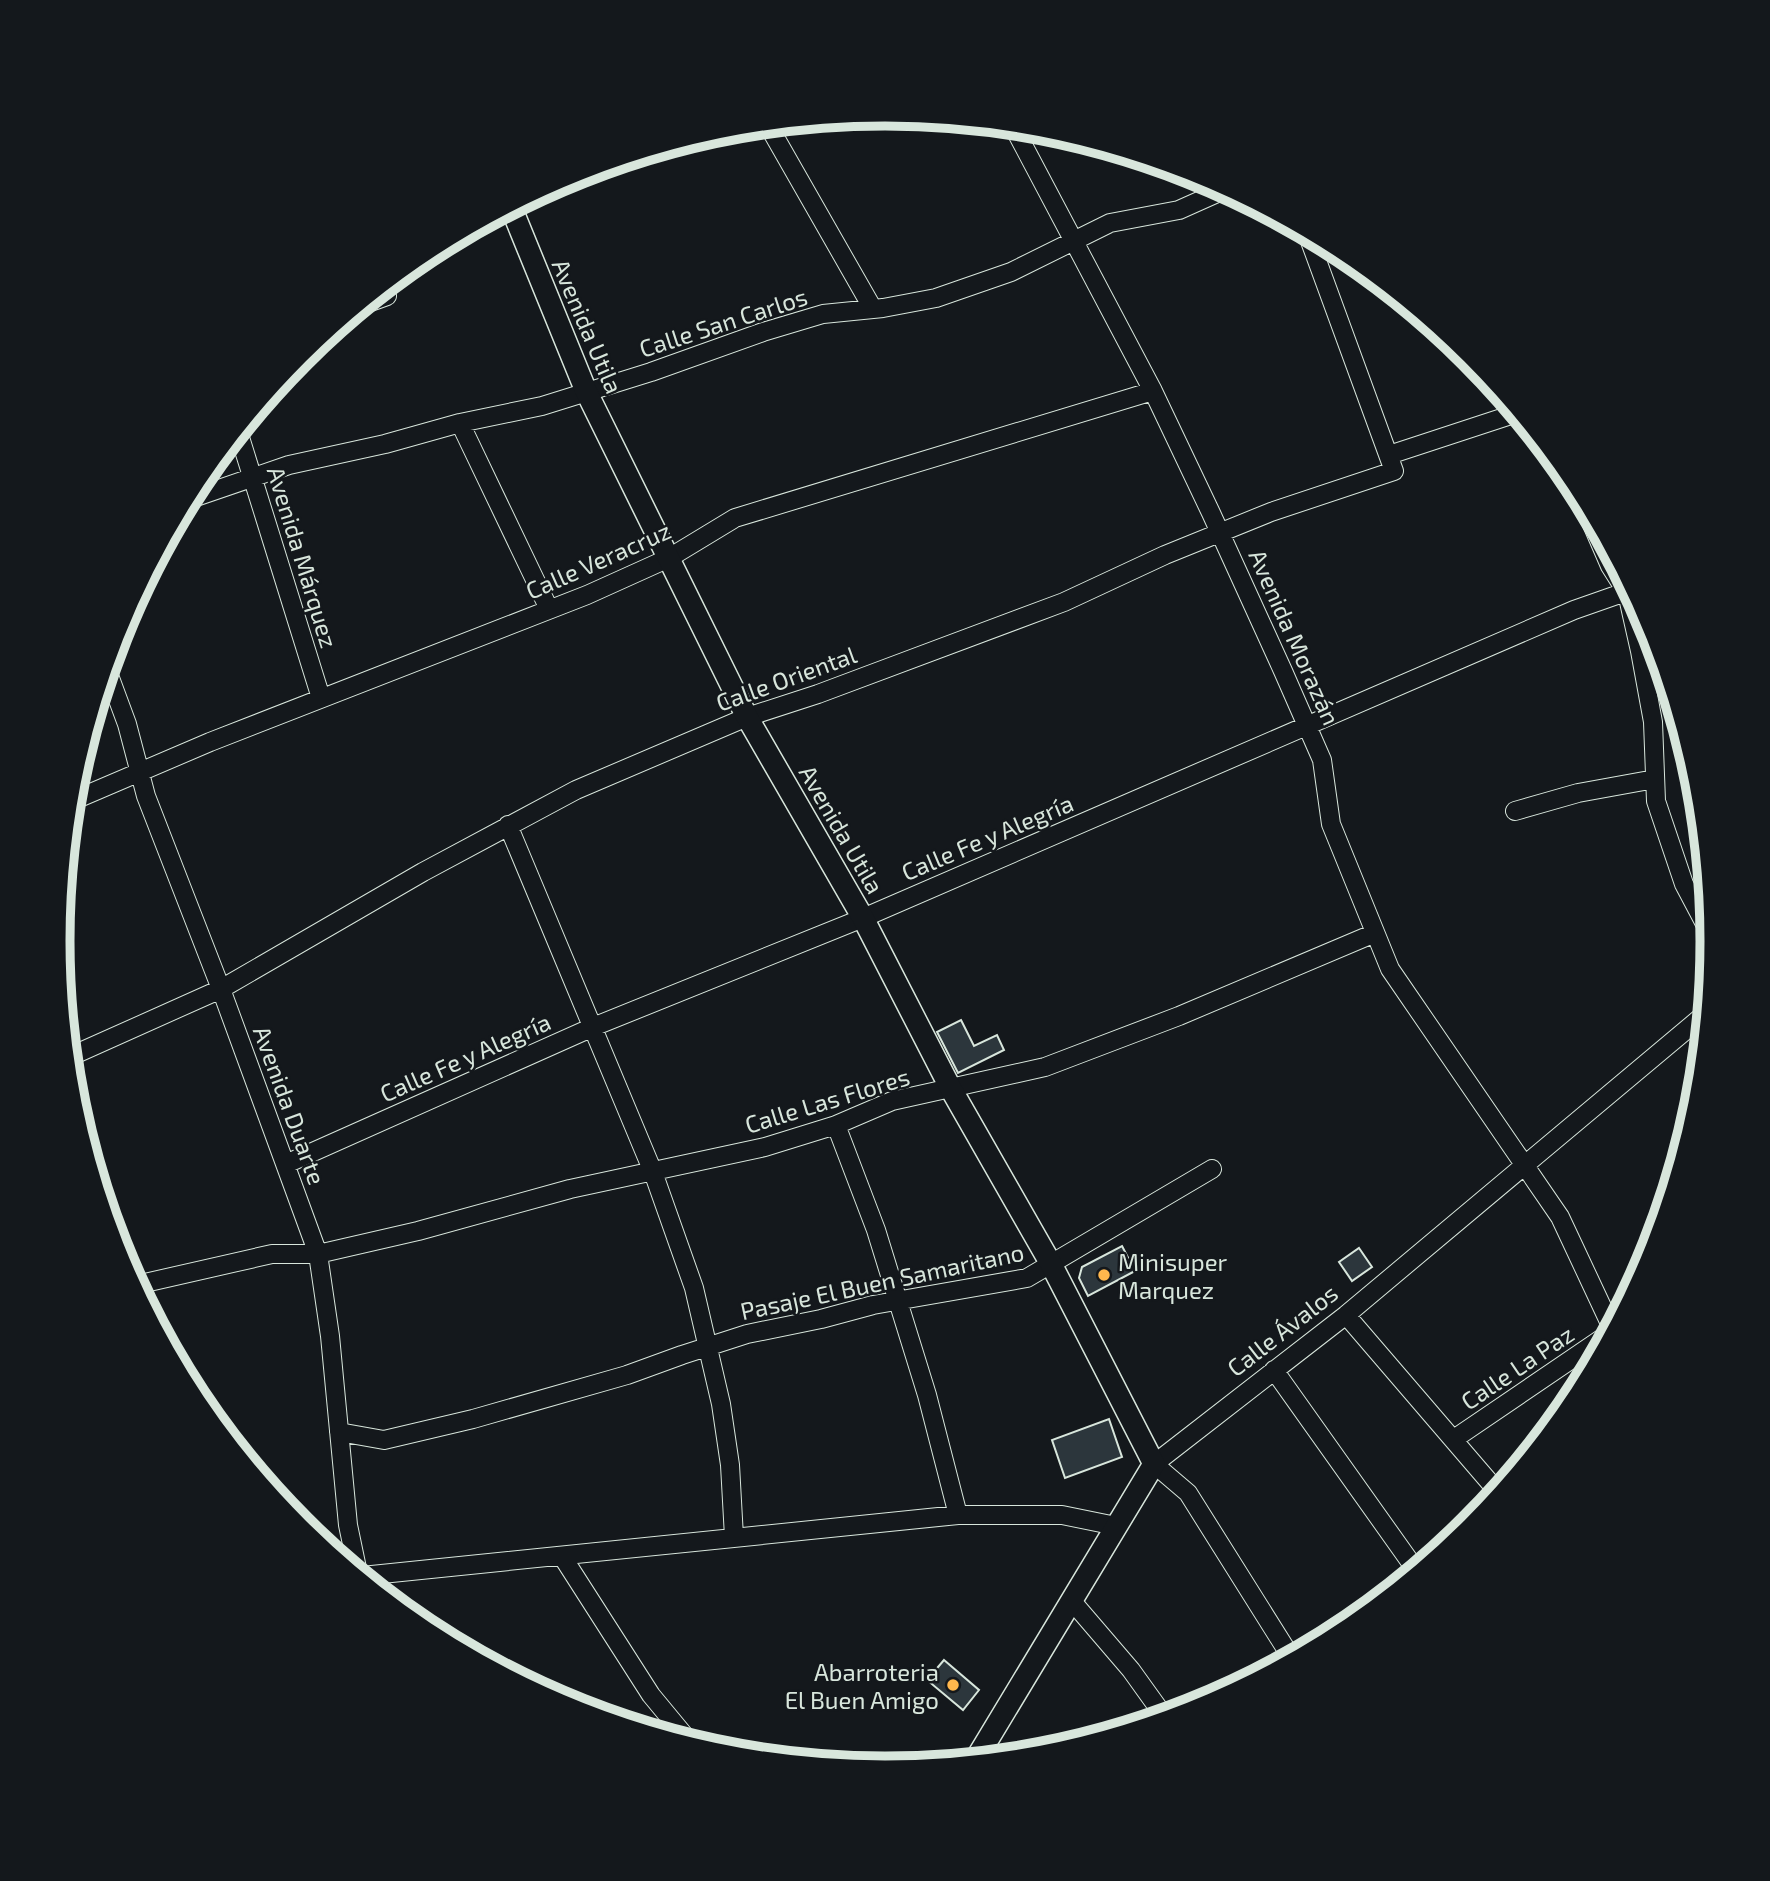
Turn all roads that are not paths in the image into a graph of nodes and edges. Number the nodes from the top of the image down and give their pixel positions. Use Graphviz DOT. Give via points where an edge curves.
graph roads {
  1 [pos="773,133"];
  2 [pos="1019,137"];
  3 [pos="1212,195"];
  4 [pos="514,216"];
  5 [pos="1075,240"];
  6 [pos="1312,247"];
  7 [pos="873,309"];
  8 [pos="586,391"];
  9 [pos="1153,391"];
  10 [pos="1509,416"];
  11 [pos="460,423"];
  12 [pos="241,440"];
  13 [pos="1392,463"];
  14 [pos="254,477"];
  15 [pos="203,495"];
  16 [pos="1220,532"];
  17 [pos="669,558"];
  18 [pos="1622,594"];
  19 [pos="549,609"];
  20 [pos="1634,621"];
  21 [pos="112,683"];
  22 [pos="321,698"];
  23 [pos="747,717"];
  24 [pos="1307,725"];
  25 [pos="140,771"];
  26 [pos="1655,779"];
  27 [pos="84,796"];
  28 [pos="1515,811"];
  29 [pos="508,825"];
  30 [pos="1699,912"];
  31 [pos="863,918"];
  32 [pos="1375,933"];
  33 [pos="221,989"];
  34 [pos="1695,1022"];
  35 [pos="593,1027"];
  36 [pos="78,1053"];
  37 [pos="951,1089"];
  38 [pos="836,1125"];
  39 [pos="286,1164"];
  40 [pos="1525,1165"];
  41 [pos="1212,1169"];
  42 [pos="653,1172"];
  43 [pos="318,1254"];
  44 [pos="1051,1264"];
  45 [pos="146,1283"];
  46 [pos="897,1300"];
  47 [pos="1346,1315"];
  48 [pos="1607,1318"];
  49 [pos="1593,1345"];
  50 [pos="706,1347"];
  51 [pos="1274,1370"];
  52 [pos="339,1432"];
  53 [pos="1454,1440"];
  54 [pos="1154,1464"];
  55 [pos="1492,1485"];
  56 [pos="958,1515"];
  57 [pos="1116,1526"];
  58 [pos="734,1537"];
  59 [pos="562,1556"];
  60 [pos="355,1559"];
  61 [pos="1411,1562"];
  62 [pos="374,1575"];
  63 [pos="1071,1600"];
  64 [pos="1286,1649"];
  65 [pos="1158,1708"];
  66 [pos="680,1729"];
  67 [pos="982,1750"];
  1 -- 7 [label="street"];
  2 -- 5 [label="street, Avenida Morazán"];
  3 -- 5 [label="street, Calle San Carlos" via="1179,210 1110,223"];
  4 -- 8 [label="street, Avenida Utila"];
  5 -- 7 [label="street, Calle San Carlos" via="1011,272 936,298"];
  5 -- 9 [label="street, Avenida Morazán"];
  6 -- 13 [label="street"];
  7 -- 8 [label="street, Calle San Carlos" via="824,314"];
  8 -- 11 [label="street, Calle San Carlos"];
  8 -- 17 [label="street, Avenida Utila"];
  9 -- 16 [label="street, Avenida Morazán"];
  9 -- 17 [label="street, Calle Veracruz" via="735,518"];
  10 -- 13 [label="street, Calle Oriental"];
  11 -- 14 [label="street, Calle San Carlos"];
  11 -- 19 [label="street"];
  12 -- 14 [label="street, Avenida Márquez"];
  13 -- 16 [label="street, Calle Oriental"];
  14 -- 15 [label="street, Calle San Carlos"];
  14 -- 22 [label="street, Avenida Márquez"];
  16 -- 23 [label="street, Calle Oriental" via="1064,602"];
  16 -- 24 [label="street, Avenida Morazán"];
  17 -- 19 [label="street, Calle Veracruz"];
  17 -- 23 [label="street, Avenida Utila"];
  18 -- 24 [label="street, Calle Fe y Alegría" via="1574,610"];
  19 -- 22 [label="street, Calle Veracruz"];
  20 -- 26 [label="street" via="1653,722"];
  21 -- 25 [label="street, Avenida Duarte"];
  22 -- 25 [label="street, Calle Veracruz"];
  23 -- 29 [label="street, Calle Oriental" via="576,790"];
  23 -- 31 [label="street, Avenida Utila"];
  24 -- 31 [label="street, Calle Fe y Alegría"];
  24 -- 32 [label="street, Avenida Morazán" via="1322,760 1331,824"];
  25 -- 27 [label="street, Calle Veracruz"];
  25 -- 33 [label="street, Avenida Duarte"];
  26 -- 28 [label="street" via="1578,793"];
  26 -- 30 [label="street" via="1656,800 1684,884"];
  29 -- 33 [label="street, Calle Oriental"];
  29 -- 35 [label="street"];
  31 -- 35 [label="street, Calle Fe y Alegría"];
  31 -- 37 [label="street, Avenida Utila"];
  32 -- 37 [label="street, Calle Las Flores" via="1045,1067"];
  32 -- 40 [label="street, Avenida Morazán" via="1390,969"];
  33 -- 36 [label="street, Calle Oriental"];
  33 -- 39 [label="street, Avenida Duarte"];
  34 -- 40 [label="street, Calle Ávalos"];
  35 -- 39 [label="street, Calle Fe y Alegría"];
  35 -- 42 [label="street"];
  37 -- 38 [label="street, Calle Las Flores" via="892,1101"];
  37 -- 44 [label="street, Avenida Utila"];
  38 -- 42 [label="street, Calle Las Flores" via="765,1147"];
  38 -- 46 [label="street"];
  39 -- 43 [label="street, Avenida Duarte"];
  40 -- 47 [label="street, Calle Ávalos"];
  40 -- 48 [label="street, Avenida Morazán" via="1560,1217"];
  41 -- 44 [label="street, Pasaje El Buen Samaritano"];
  42 -- 43 [label="street, Calle Las Flores"];
  42 -- 50 [label="street" via="694,1288"];
  43 -- 45 [label="street, Calle Las Flores" via="272,1254"];
  43 -- 52 [label="street, Avenida Duarte"];
  44 -- 46 [label="street, Pasaje El Buen Samaritano" via="1027,1278"];
  44 -- 54 [label="street, Avenida Utila"];
  46 -- 50 [label="street, Pasaje El Buen Samaritano"];
  46 -- 56 [label="street"];
  47 -- 51 [label="street, Calle Ávalos"];
  47 -- 53 [label="street"];
  49 -- 53 [label="street, Calle La Paz"];
  50 -- 52 [label="street, Pasaje El Buen Samaritano" via="627,1375 384,1440"];
  50 -- 58 [label="street" via="730,1465"];
  51 -- 54 [label="street, Calle Ávalos"];
  51 -- 61 [label="street"];
  52 -- 60 [label="street, Avenida Duarte"];
  53 -- 55 [label="street"];
  54 -- 57 [label="street, Calle Ávalos"];
  54 -- 64 [label="street" via="1188,1493"];
  56 -- 57 [label="street" via="1062,1515"];
  56 -- 58 [label="street"];
  57 -- 63 [label="street, Calle Ávalos"];
  58 -- 59 [label="street"];
  59 -- 62 [label="street"];
  59 -- 66 [label="street" via="652,1695"];
  63 -- 65 [label="street"];
  63 -- 67 [label="street, Calle Ávalos"];
}
